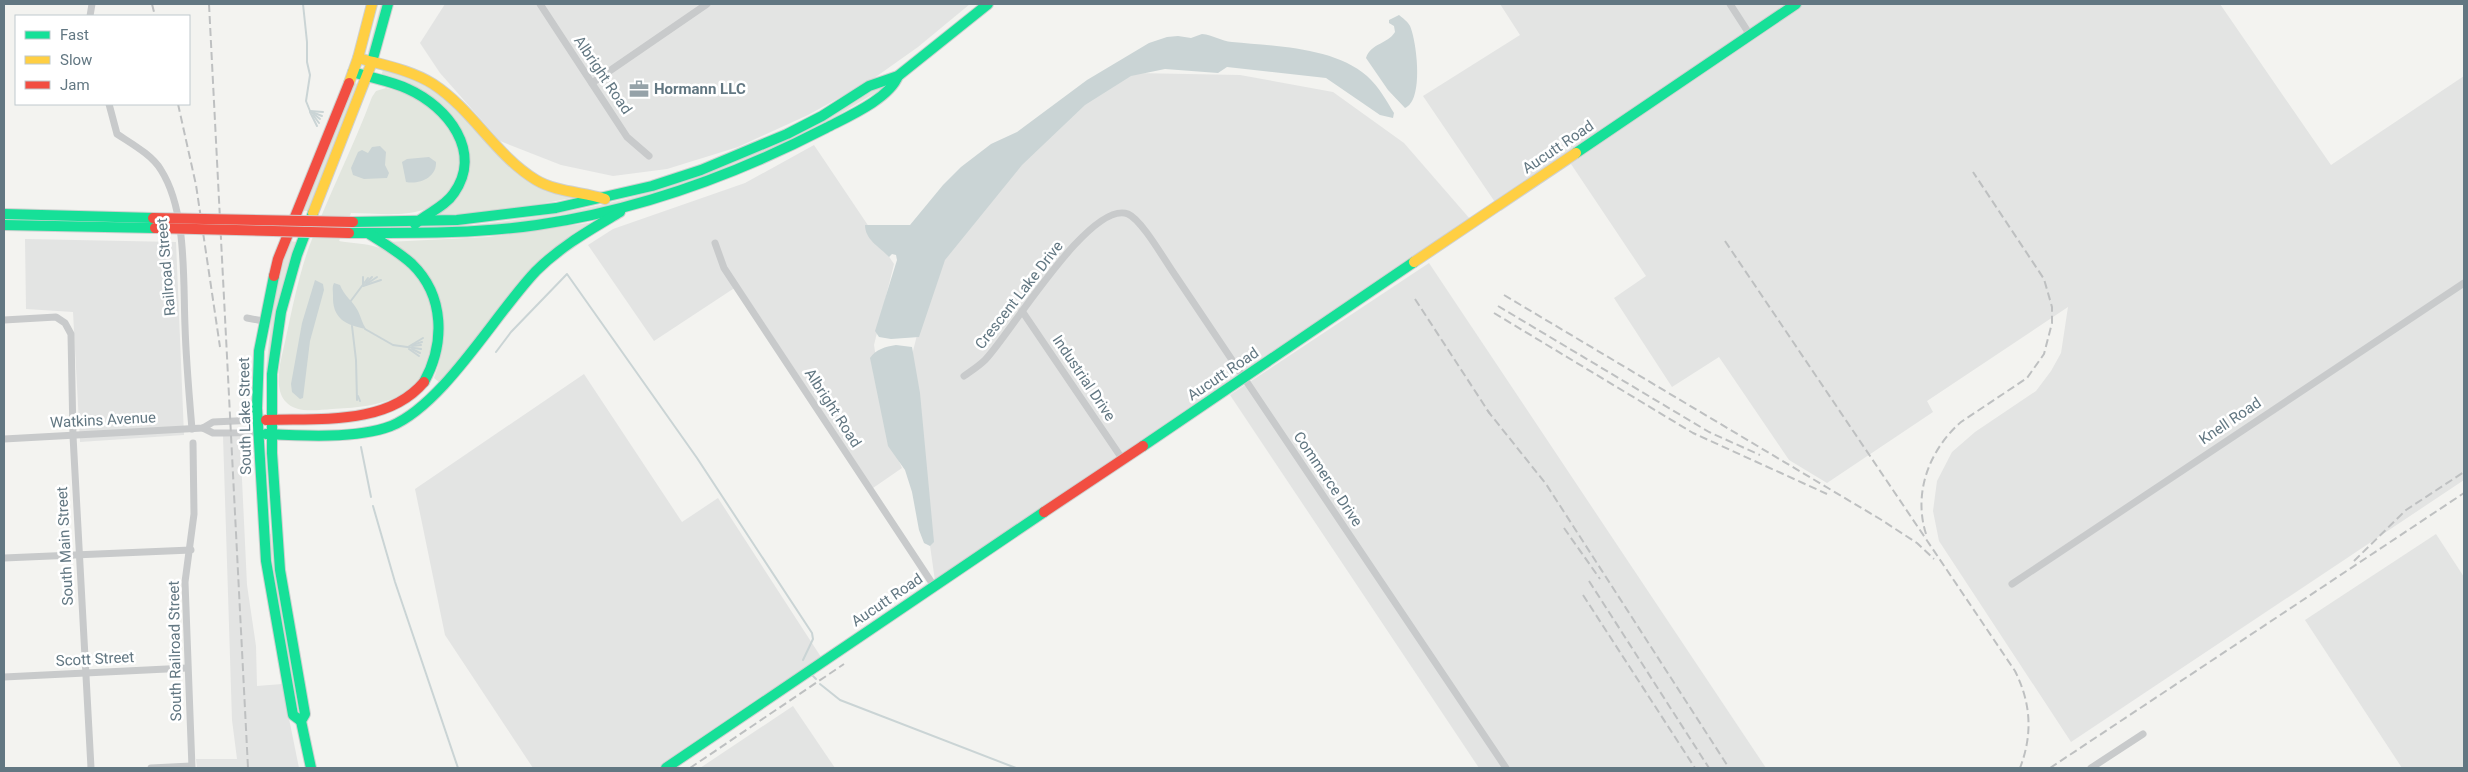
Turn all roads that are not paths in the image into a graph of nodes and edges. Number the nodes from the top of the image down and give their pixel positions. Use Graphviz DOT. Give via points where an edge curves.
graph roads {
  1 [pos="372,4"];
  2 [pos="388,4"];
  3 [pos="540,4"];
  4 [pos="707,4"];
  5 [pos="988,4"];
  6 [pos="1730,4"];
  7 [pos="1796,4"];
  8 [pos="1750,34"];
  9 [pos="358,58"];
  10 [pos="372,62"];
  11 [pos="353,72"];
  12 [pos="898,76"];
  13 [pos="368,77"];
  14 [pos="592,83"];
  15 [pos="109,105"];
  16 [pos="649,156"];
  17 [pos="605,199"];
  18 [pos="630,206"];
  19 [pos="1120,213"];
  20 [pos="4,214"];
  21 [pos="154,223"];
  22 [pos="414,224"];
  23 [pos="4,225"];
  24 [pos="368,233"];
  25 [pos="715,243"];
  26 [pos="2464,282"];
  27 [pos="1022,311"];
  28 [pos="247,318"];
  29 [pos="4,320"];
  30 [pos="263,321"];
  31 [pos="964,376"];
  32 [pos="1244,378"];
  33 [pos="258,420"];
  34 [pos="271,420"];
  35 [pos="192,428"];
  36 [pos="203,428"];
  37 [pos="258,433"];
  38 [pos="272,434"];
  39 [pos="74,436"];
  40 [pos="4,439"];
  41 [pos="193,444"];
  42 [pos="1123,460"];
  43 [pos="191,550"];
  44 [pos="80,554"];
  45 [pos="4,558"];
  46 [pos="2012,584"];
  47 [pos="934,586"];
  48 [pos="187,668"];
  49 [pos="86,673"];
  50 [pos="4,677"];
  51 [pos="301,721"];
  52 [pos="2143,734"];
  53 [pos="192,767"];
  54 [pos="91,768"];
  55 [pos="151,768"];
  56 [pos="311,768"];
  57 [pos="666,768"];
  58 [pos="1506,768"];
  59 [pos="2091,768"];
  1 -- 9 [label="main road, South Lake Street"];
  2 -- 10 [label="main road, South Lake Street"];
  3 -- 14 [label="street, Albright Road"];
  4 -- 14 [label="street"];
  5 -- 12 [label="main road"];
  6 -- 8 [label="street"];
  7 -- 8 [label="main road, Aucutt Road"];
  8 -- 32 [label="main road, Aucutt Road"];
  9 -- 10 [label="main road"];
  9 -- 11 [label="main road, South Lake Street"];
  10 -- 13 [label="main road, South Lake Street"];
  10 -- 17 [label="main road" via="416,75 438,88 536,180 563,191"];
  11 -- 13 [label="main road"];
  11 -- 30 [label="main road, South Lake Street" via="282,248"];
  12 -- 17 [label="main road" via="885,77 820,117 760,146 697,172"];
  12 -- 18 [label="main road" via="887,91 795,144 722,176"];
  13 -- 22 [label="main road" via="407,88 428,100 453,123 464,148 465,168 458,188 445,203"];
  13 -- 34 [label="main road, South Lake Street" via="314,208 288,288 274,353"];
  14 -- 16 [label="street, Albright Road" via="627,137"];
  15 -- 35 [label="street, Railroad Street" via="117,134 154,162 168,183 175,208 181,244"];
  17 -- 22 [label="main road" via="519,215"];
  18 -- 24 [label="main road" via="561,221 494,230"];
  18 -- 38 [label="main road" via="547,260 416,412 390,426 368,431"];
  19 -- 27 [label="street, Crescent Lake Drive" via="1095,226 1056,265"];
  19 -- 32 [label="street, Commerce Drive" via="1128,214 1138,222"];
  20 -- 21 [label="main road"];
  21 -- 22 [label="main road, bridge"];
  21 -- 23 [label="main road"];
  21 -- 24 [label="main road, bridge"];
  24 -- 34 [label="main road" via="407,260 432,291 441,332 428,376 408,398 379,411"];
  25 -- 47 [label="street, Albright Road" via="724,268"];
  26 -- 46 [label="street, Knell Road"];
  27 -- 31 [label="street, Crescent Lake Drive" via="985,360"];
  27 -- 42 [label="street, Industrial Drive"];
  28 -- 30 [label="street"];
  29 -- 39 [label="street, South Main Street" via="56,317 65,323 70,334"];
  30 -- 33 [label="main road, South Lake Street" via="258,367"];
  32 -- 42 [label="main road, Aucutt Road"];
  32 -- 58 [label="street, Commerce Drive"];
  33 -- 34 [label="main road"];
  33 -- 36 [label="street, Watkins Avenue" via="213,422"];
  33 -- 37 [label="main road, South Lake Street"];
  34 -- 38 [label="main road, South Lake Street"];
  35 -- 36 [label="street, Watkins Avenue"];
  35 -- 39 [label="street, Watkins Avenue"];
  36 -- 37 [label="street, Watkins Avenue" via="213,433"];
  37 -- 38 [label="main road"];
  37 -- 51 [label="main road, South Lake Street" via="270,590 293,715"];
  38 -- 51 [label="main road, South Lake Street" via="280,570 305,714"];
  39 -- 40 [label="street, Watkins Avenue"];
  39 -- 44 [label="street, South Main Street"];
  41 -- 43 [label="street, South Railroad Street"];
  42 -- 47 [label="main road, Aucutt Road"];
  43 -- 44 [label="street"];
  43 -- 48 [label="street, South Railroad Street" via="185,582"];
  44 -- 45 [label="street"];
  44 -- 49 [label="street, South Main Street"];
  47 -- 57 [label="main road, Aucutt Road"];
  48 -- 49 [label="street, Scott Street"];
  48 -- 53 [label="street, South Railroad Street"];
  49 -- 50 [label="street, Scott Street"];
  49 -- 54 [label="street, South Main Street"];
  51 -- 56 [label="main road, South Lake Street"];
  52 -- 59 [label="street"];
  53 -- 55 [label="street"];
}
